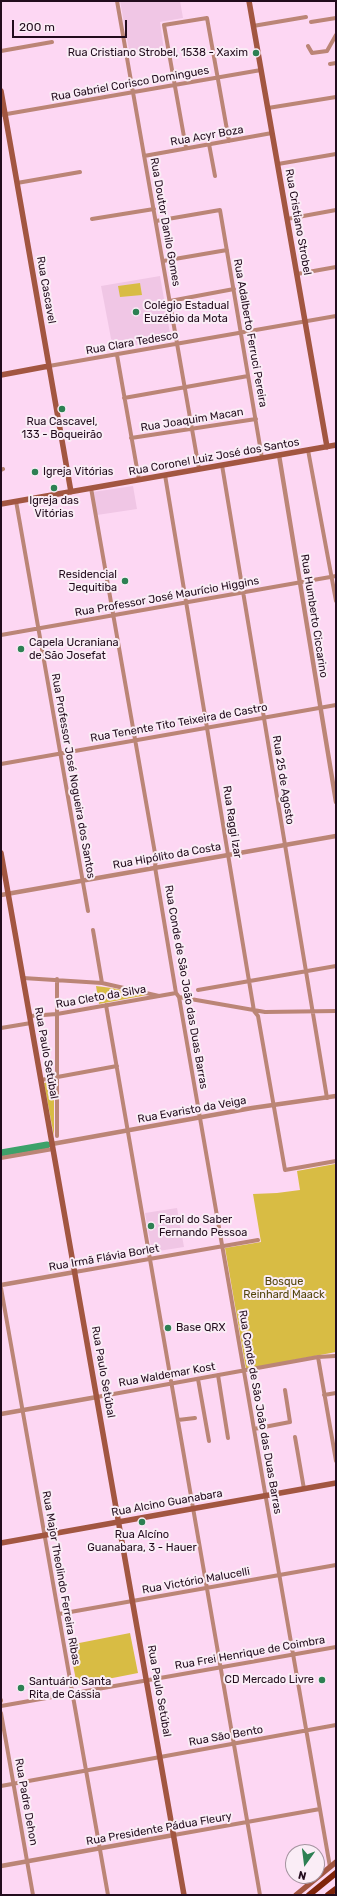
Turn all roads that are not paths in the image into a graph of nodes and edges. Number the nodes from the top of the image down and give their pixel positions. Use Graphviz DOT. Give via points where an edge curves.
graph roads {
  1 [pos="117,1"];
  2 [pos="249,1"];
  3 [pos="306,17"];
  4 [pos="336,18"];
  5 [pos="311,22"];
  6 [pos="254,26"];
  7 [pos="336,35"];
  8 [pos="52,42"];
  9 [pos="308,46"];
  10 [pos="1,50"];
  11 [pos="330,64"];
  12 [pos="336,64"];
  13 [pos="261,70"];
  14 [pos="218,78"];
  15 [pos="175,85"];
  16 [pos="1,91"];
  17 [pos="133,92"];
  18 [pos="336,96"];
  19 [pos="268,108"];
  20 [pos="3,115"];
  21 [pos="272,134"];
  22 [pos="229,141"];
  23 [pos="209,144"];
  24 [pos="186,148"];
  25 [pos="336,154"];
  26 [pos="144,156"];
  27 [pos="278,164"];
  28 [pos="80,172"];
  29 [pos="214,176"];
  30 [pos="17,183"];
  31 [pos="154,209"];
  32 [pos="336,210"];
  33 [pos="92,219"];
  34 [pos="287,219"];
  35 [pos="156,221"];
  36 [pos="227,250"];
  37 [pos="163,261"];
  38 [pos="336,267"];
  39 [pos="297,274"];
  40 [pos="234,289"];
  41 [pos="170,301"];
  42 [pos="336,316"];
  43 [pos="305,321"];
  44 [pos="241,333"];
  45 [pos="177,344"];
  46 [pos="117,355"];
  47 [pos="49,366"];
  48 [pos="1,375"];
  49 [pos="248,376"];
  50 [pos="185,388"];
  51 [pos="124,398"];
  52 [pos="256,419"];
  53 [pos="192,429"];
  54 [pos="131,438"];
  55 [pos="336,445"];
  56 [pos="327,447"];
  57 [pos="308,450"];
  58 [pos="279,455"];
  59 [pos="262,458"];
  60 [pos="222,465"];
  61 [pos="200,469"];
  62 [pos="165,475"];
  63 [pos="139,480"];
  64 [pos="91,488"];
  65 [pos="71,492"];
  66 [pos="16,502"];
  67 [pos="1,504"];
  68 [pos="334,576"];
  69 [pos="300,582"];
  70 [pos="243,592"];
  71 [pos="336,601"];
  72 [pos="186,602"];
  73 [pos="113,615"];
  74 [pos="38,629"];
  75 [pos="1,635"];
  76 [pos="336,705"];
  77 [pos="320,708"];
  78 [pos="264,718"];
  79 [pos="207,728"];
  80 [pos="135,740"];
  81 [pos="60,753"];
  82 [pos="1,764"];
  83 [pos="336,802"];
  84 [pos="336,836"];
  85 [pos="285,845"];
  86 [pos="1,853"];
  87 [pos="228,854"];
  88 [pos="155,868"];
  89 [pos="83,880"];
  90 [pos="8,893"];
  91 [pos="1,894"];
  92 [pos="88,911"];
  93 [pos="93,930"];
  94 [pos="336,966"];
  95 [pos="306,971"];
  96 [pos="23,978"];
  97 [pos="57,979"];
  98 [pos="249,981"];
  99 [pos="102,983"];
  100 [pos="198,990"];
  101 [pos="178,995"];
  102 [pos="161,996"];
  103 [pos="106,1006"];
  104 [pos="254,1011"];
  105 [pos="336,1011"];
  106 [pos="313,1012"];
  107 [pos="57,1014"];
  108 [pos="30,1020"];
  109 [pos="1,1028"];
  110 [pos="117,1066"];
  111 [pos="57,1078"];
  112 [pos="41,1080"];
  113 [pos="336,1096"];
  114 [pos="327,1098"];
  115 [pos="273,1106"];
  116 [pos="200,1118"];
  117 [pos="128,1130"];
  118 [pos="57,1136"];
  119 [pos="53,1146"];
  120 [pos="1,1158"];
  121 [pos="336,1161"];
  122 [pos="258,1240"];
  123 [pos="222,1246"];
  124 [pos="150,1259"];
  125 [pos="75,1272"];
  126 [pos="1,1286"];
  127 [pos="335,1356"];
  128 [pos="318,1357"];
  129 [pos="244,1370"];
  130 [pos="218,1375"];
  131 [pos="198,1378"];
  132 [pos="172,1383"];
  133 [pos="285,1390"];
  134 [pos="336,1392"];
  135 [pos="324,1395"];
  136 [pos="97,1397"];
  137 [pos="23,1410"];
  138 [pos="1,1414"];
  139 [pos="195,1418"];
  140 [pos="178,1420"];
  141 [pos="254,1428"];
  142 [pos="336,1428"];
  143 [pos="330,1429"];
  144 [pos="295,1437"];
  145 [pos="228,1438"];
  146 [pos="210,1441"];
  147 [pos="335,1445"];
  148 [pos="336,1460"];
  149 [pos="336,1483"];
  150 [pos="304,1489"];
  151 [pos="265,1496"];
  152 [pos="193,1508"];
  153 [pos="119,1522"];
  154 [pos="45,1535"];
  155 [pos="1,1543"];
  156 [pos="336,1565"];
  157 [pos="279,1575"];
  158 [pos="207,1588"];
  159 [pos="133,1601"];
  160 [pos="59,1614"];
  161 [pos="336,1647"];
  162 [pos="293,1654"];
  163 [pos="221,1667"];
  164 [pos="147,1680"];
  165 [pos="73,1694"];
  166 [pos="1,1706"];
  167 [pos="1,1713"];
  168 [pos="336,1725"];
  169 [pos="306,1731"];
  170 [pos="234,1744"];
  171 [pos="160,1757"];
  172 [pos="86,1770"];
  173 [pos="13,1783"];
  174 [pos="1,1786"];
  175 [pos="320,1809"];
  176 [pos="247,1822"];
  177 [pos="174,1835"];
  178 [pos="100,1849"];
  179 [pos="27,1862"];
  180 [pos="336,1862"];
  181 [pos="1,1866"];
  182 [pos="330,1867"];
  183 [pos="336,1873"];
  184 [pos="336,1889"];
  185 [pos="33,1895"];
  186 [pos="108,1895"];
  187 [pos="184,1895"];
  188 [pos="260,1895"];
  189 [pos="296,1895"];
  190 [pos="309,1895"];
  191 [pos="328,1895"];
  1 -- 17 [label="street, Rua Doutor Danilo Gomes"];
  2 -- 6 [label="main road, Rua Cristiano Strobel"];
  3 -- 6 [label="street"];
  4 -- 5 [label="street"];
  6 -- 13 [label="main road, Rua Cristiano Strobel"];
  7 -- 9 [label="street" via="327,51 312,53"];
  8 -- 10 [label="street"];
  11 -- 12 [label="street"];
  13 -- 14 [label="street, Rua Gabriel Corisco Domingues"];
  13 -- 19 [label="main road, Rua Cristiano Strobel"];
  14 -- 15 [label="street, Rua Gabriel Corisco Domingues"];
  14 -- 15 [label="street" via="207,18 164,26"];
  14 -- 22 [label="street"];
  15 -- 17 [label="street, Rua Gabriel Corisco Domingues"];
  15 -- 24 [label="street"];
  16 -- 20 [label="main road, Rua Cascavel"];
  17 -- 20 [label="street, Rua Gabriel Corisco Domingues"];
  17 -- 26 [label="street, Rua Doutor Danilo Gomes"];
  18 -- 19 [label="street"];
  19 -- 21 [label="main road, Rua Cristiano Strobel"];
  20 -- 30 [label="main road, Rua Cascavel"];
  21 -- 22 [label="street, Rua Acyr Boza"];
  21 -- 27 [label="main road, Rua Cristiano Strobel"];
  22 -- 23 [label="street, Rua Acyr Boza"];
  23 -- 24 [label="street, Rua Acyr Boza"];
  23 -- 29 [label="street"];
  24 -- 26 [label="street, Rua Acyr Boza"];
  25 -- 27 [label="street"];
  26 -- 31 [label="street, Rua Doutor Danilo Gomes"];
  27 -- 34 [label="main road, Rua Cristiano Strobel"];
  28 -- 30 [label="street"];
  30 -- 47 [label="main road, Rua Cascavel"];
  31 -- 33 [label="street"];
  31 -- 35 [label="street, Rua Doutor Danilo Gomes"];
  32 -- 34 [label="street"];
  34 -- 39 [label="main road, Rua Cristiano Strobel"];
  35 -- 36 [label="street, Rua Adalberto Ferruci Pereira" via="220,210"];
  35 -- 37 [label="street, Rua Doutor Danilo Gomes"];
  36 -- 37 [label="street"];
  36 -- 40 [label="street, Rua Adalberto Ferruci Pereira"];
  37 -- 41 [label="street, Rua Doutor Danilo Gomes"];
  38 -- 39 [label="street"];
  39 -- 43 [label="main road, Rua Cristiano Strobel"];
  40 -- 41 [label="street"];
  40 -- 44 [label="street, Rua Adalberto Ferruci Pereira"];
  41 -- 45 [label="street, Rua Doutor Danilo Gomes"];
  42 -- 43 [label="street, Rua Clara Tedesco"];
  43 -- 44 [label="street, Rua Clara Tedesco"];
  43 -- 56 [label="main road, Rua Cristiano Strobel"];
  44 -- 45 [label="street, Rua Clara Tedesco"];
  44 -- 49 [label="street, Rua Adalberto Ferruci Pereira"];
  45 -- 46 [label="street, Rua Clara Tedesco"];
  45 -- 50 [label="street, Rua Doutor Danilo Gomes"];
  46 -- 47 [label="street, Rua Clara Tedesco"];
  46 -- 51 [label="street"];
  47 -- 48 [label="main road"];
  47 -- 65 [label="main road, Rua Cascavel"];
  49 -- 50 [label="street"];
  49 -- 52 [label="street, Rua Adalberto Ferruci Pereira"];
  50 -- 51 [label="street"];
  50 -- 53 [label="street, Rua Doutor Danilo Gomes"];
  51 -- 54 [label="street"];
  52 -- 53 [label="street, Rua Joaquim Macan"];
  52 -- 59 [label="street, Rua Adalberto Ferruci Pereira"];
  53 -- 54 [label="street, Rua Joaquim Macan"];
  53 -- 61 [label="street, Rua Doutor Danilo Gomes"];
  54 -- 63 [label="street"];
  55 -- 56 [label="main road, Rua Coronel Luiz José dos Santos"];
  56 -- 57 [label="main road, Rua Coronel Luiz José dos Santos"];
  57 -- 58 [label="main road, Rua Coronel Luiz José dos Santos"];
  57 -- 68 [label="street"];
  58 -- 59 [label="main road, Rua Coronel Luiz José dos Santos"];
  58 -- 69 [label="street, Rua Humberto Ciccarino"];
  59 -- 60 [label="main road, Rua Coronel Luiz José dos Santos"];
  60 -- 61 [label="main road, Rua Coronel Luiz José dos Santos"];
  60 -- 70 [label="street, Rua 25 de Agosto"];
  61 -- 62 [label="main road, Rua Coronel Luiz José dos Santos"];
  62 -- 63 [label="main road, Rua Coronel Luiz José dos Santos"];
  62 -- 72 [label="street, Rua Raggi Izar"];
  63 -- 64 [label="main road, Rua Coronel Luiz José dos Santos"];
  64 -- 65 [label="main road, Rua Coronel Luiz José dos Santos"];
  64 -- 73 [label="street, Rua Conde de São João das Duas Barras"];
  65 -- 66 [label="main road, Rua Coronel Luiz José dos Santos"];
  66 -- 67 [label="main road, Rua Coronel Luiz José dos Santos"];
  66 -- 74 [label="street, Rua Professor José Nogueira dos Santos"];
  68 -- 69 [label="street, Rua Professor José Maurício Higgins"];
  68 -- 71 [label="street"];
  69 -- 70 [label="street, Rua Professor José Maurício Higgins"];
  69 -- 77 [label="street, Rua Humberto Ciccarino"];
  70 -- 72 [label="street, Rua Professor José Maurício Higgins"];
  70 -- 78 [label="street, Rua 25 de Agosto"];
  72 -- 73 [label="street, Rua Professor José Maurício Higgins"];
  72 -- 79 [label="street, Rua Raggi Izar"];
  73 -- 74 [label="street, Rua Professor José Maurício Higgins"];
  73 -- 80 [label="street, Rua Conde de São João das Duas Barras"];
  74 -- 75 [label="street, Rua Professor José Maurício Higgins"];
  74 -- 81 [label="street, Rua Professor José Nogueira dos Santos"];
  76 -- 77 [label="street, Rua Tenente Tito Teixeira de Castro"];
  77 -- 78 [label="street, Rua Tenente Tito Teixeira de Castro"];
  77 -- 83 [label="street, Rua Humberto Ciccarino"];
  78 -- 79 [label="street, Rua Tenente Tito Teixeira de Castro"];
  78 -- 85 [label="street, Rua 25 de Agosto"];
  79 -- 80 [label="street, Rua Tenente Tito Teixeira de Castro"];
  79 -- 87 [label="street, Rua Raggi Izar"];
  80 -- 81 [label="street, Rua Tenente Tito Teixeira de Castro"];
  80 -- 88 [label="street, Rua Conde de São João das Duas Barras" via="156,859"];
  81 -- 82 [label="street, Rua Tenente Tito Teixeira de Castro"];
  81 -- 89 [label="street, Rua Professor José Nogueira dos Santos"];
  84 -- 85 [label="street, Rua Hipólito da Costa"];
  85 -- 87 [label="street, Rua Hipólito da Costa"];
  85 -- 95 [label="street, Rua 25 de Agosto"];
  86 -- 90 [label="main road, Rua Paulo Setúbal"];
  87 -- 88 [label="street, Rua Hipólito da Costa"];
  87 -- 98 [label="street, Rua Raggi Izar"];
  88 -- 89 [label="street, Rua Hipólito da Costa"];
  88 -- 101 [label="street, Rua Conde de São João das Duas Barras"];
  89 -- 90 [label="street, Rua Hipólito da Costa"];
  89 -- 92 [label="street, Rua Professor José Nogueira dos Santos"];
  90 -- 91 [label="street, Rua Hipólito da Costa"];
  90 -- 96 [label="main road, Rua Paulo Setúbal"];
  93 -- 99 [label="street"];
  94 -- 95 [label="street"];
  95 -- 98 [label="street"];
  95 -- 106 [label="street, Rua 25 de Agosto"];
  96 -- 97 [label="street"];
  96 -- 108 [label="main road, Rua Paulo Setúbal"];
  97 -- 99 [label="street"];
  97 -- 107 [label="street"];
  98 -- 100 [label="street"];
  98 -- 104 [label="street, Rua Raggi Izar"];
  99 -- 102 [label="street"];
  101 -- 102 [label="street, Rua Cleto da Silva"];
  101 -- 104 [label="street"];
  101 -- 116 [label="street, Rua Conde de São João das Duas Barras"];
  102 -- 103 [label="street, Rua Cleto da Silva"];
  103 -- 107 [label="street, Rua Cleto da Silva"];
  103 -- 110 [label="street"];
  104 -- 106 [label="street"];
  104 -- 115 [label="street, Rua Raggi Izar" via="258,1016"];
  105 -- 106 [label="street"];
  106 -- 114 [label="street, Rua 25 de Agosto"];
  107 -- 108 [label="street, Rua Cleto da Silva"];
  107 -- 111 [label="street"];
  108 -- 109 [label="street, Rua Cleto da Silva"];
  108 -- 112 [label="main road, Rua Paulo Setúbal"];
  110 -- 111 [label="street"];
  110 -- 117 [label="street"];
  111 -- 112 [label="street"];
  111 -- 118 [label="street"];
  112 -- 119 [label="main road, Rua Paulo Setúbal"];
  113 -- 114 [label="street, Rua Evaristo da Veiga"];
  114 -- 115 [label="street, Rua Evaristo da Veiga"];
  115 -- 116 [label="street, Rua Evaristo da Veiga"];
  115 -- 121 [label="street, Rua Raggi Izar" via="285,1170"];
  116 -- 117 [label="street, Rua Evaristo da Veiga"];
  116 -- 123 [label="street, Rua Conde de São João das Duas Barras"];
  117 -- 119 [label="street, Rua Evaristo da Veiga"];
  117 -- 124 [label="street"];
  119 -- 120 [label="street, Rua Evaristo da Veiga"];
  119 -- 125 [label="main road, Rua Paulo Setúbal"];
  122 -- 123 [label="street, Rua Irmã Flávia Borlet"];
  123 -- 124 [label="street, Rua Irmã Flávia Borlet"];
  123 -- 129 [label="street, Rua Conde de São João das Duas Barras"];
  124 -- 125 [label="street, Rua Irmã Flávia Borlet"];
  124 -- 132 [label="street"];
  125 -- 126 [label="street, Rua Irmã Flávia Borlet"];
  125 -- 136 [label="main road, Rua Paulo Setúbal"];
  126 -- 137 [label="street, Rua Major Theolindo Ferreira Ribas"];
  127 -- 128 [label="street, Rua Waldemar Kost"];
  128 -- 129 [label="street, Rua Waldemar Kost"];
  128 -- 135 [label="street"];
  129 -- 130 [label="street, Rua Waldemar Kost"];
  129 -- 141 [label="street, Rua Conde de São João das Duas Barras"];
  130 -- 131 [label="street, Rua Waldemar Kost"];
  130 -- 145 [label="street"];
  131 -- 132 [label="street, Rua Waldemar Kost"];
  131 -- 146 [label="street"];
  132 -- 136 [label="street, Rua Waldemar Kost"];
  132 -- 140 [label="street"];
  133 -- 141 [label="street" via="290,1422"];
  134 -- 135 [label="street"];
  135 -- 143 [label="street"];
  136 -- 137 [label="street, Rua Waldemar Kost"];
  136 -- 153 [label="main road, Rua Paulo Setúbal"];
  137 -- 138 [label="street, Rua Waldemar Kost"];
  137 -- 154 [label="street, Rua Major Theolindo Ferreira Ribas"];
  139 -- 140 [label="street"];
  140 -- 152 [label="street"];
  141 -- 151 [label="street, Rua Conde de São João das Duas Barras"];
  142 -- 143 [label="street"];
  143 -- 147 [label="street"];
  144 -- 150 [label="street"];
  147 -- 148 [label="street"];
  149 -- 150 [label="main road, Rua Alcino Guanabara"];
  150 -- 151 [label="main road, Rua Alcino Guanabara"];
  151 -- 152 [label="main road, Rua Alcino Guanabara"];
  151 -- 157 [label="street, Rua Conde de São João das Duas Barras"];
  152 -- 153 [label="main road, Rua Alcino Guanabara"];
  152 -- 158 [label="street"];
  153 -- 154 [label="main road, Rua Alcino Guanabara"];
  153 -- 159 [label="main road, Rua Paulo Setúbal"];
  154 -- 155 [label="main road, Rua Alcino Guanabara"];
  154 -- 160 [label="street, Rua Major Theolindo Ferreira Ribas"];
  156 -- 157 [label="street, Rua Victório Malucelli"];
  157 -- 158 [label="street, Rua Victório Malucelli"];
  157 -- 162 [label="street, Rua Conde de São João das Duas Barras"];
  158 -- 159 [label="street, Rua Victório Malucelli"];
  158 -- 163 [label="street"];
  159 -- 160 [label="street, Rua Victório Malucelli"];
  159 -- 164 [label="main road, Rua Paulo Setúbal"];
  160 -- 165 [label="street, Rua Major Theolindo Ferreira Ribas"];
  161 -- 162 [label="street, Rua Frei Henrique de Coimbra"];
  162 -- 163 [label="street, Rua Frei Henrique de Coimbra"];
  162 -- 169 [label="street, Rua Conde de São João das Duas Barras"];
  163 -- 164 [label="street, Rua Frei Henrique de Coimbra"];
  163 -- 170 [label="street"];
  164 -- 165 [label="street, Rua Frei Henrique de Coimbra"];
  164 -- 171 [label="main road, Rua Paulo Setúbal"];
  165 -- 166 [label="street, Rua Frei Henrique de Coimbra"];
  165 -- 172 [label="street, Rua Major Theolindo Ferreira Ribas"];
  167 -- 173 [label="street, Rua Padre Dehon"];
  168 -- 169 [label="street, Rua São Bento"];
  169 -- 170 [label="street, Rua São Bento"];
  169 -- 175 [label="street, Rua Conde de São João das Duas Barras"];
  170 -- 171 [label="street, Rua São Bento"];
  170 -- 176 [label="street"];
  171 -- 172 [label="street, Rua São Bento"];
  171 -- 177 [label="main road, Rua Paulo Setúbal"];
  172 -- 173 [label="street, Rua São Bento"];
  172 -- 178 [label="street, Rua Major Theolindo Ferreira Ribas"];
  173 -- 174 [label="street, Rua São Bento"];
  173 -- 179 [label="street, Rua Padre Dehon"];
  175 -- 176 [label="street, Rua Presidente Pádua Fleury"];
  175 -- 182 [label="street, Rua Conde de São João das Duas Barras"];
  176 -- 177 [label="street, Rua Presidente Pádua Fleury"];
  176 -- 188 [label="street"];
  177 -- 178 [label="street, Rua Presidente Pádua Fleury"];
  177 -- 187 [label="main road, Rua Paulo Setúbal"];
  178 -- 179 [label="street, Rua Presidente Pádua Fleury"];
  178 -- 186 [label="street, Rua Major Theolindo Ferreira Ribas"];
  179 -- 181 [label="street, Rua Presidente Pádua Fleury"];
  179 -- 185 [label="street, Rua Padre Dehon"];
  180 -- 182 [label="main road"];
  182 -- 189 [label="main road"];
  183 -- 190 [label="highway"];
  184 -- 191 [label="highway"];
}
